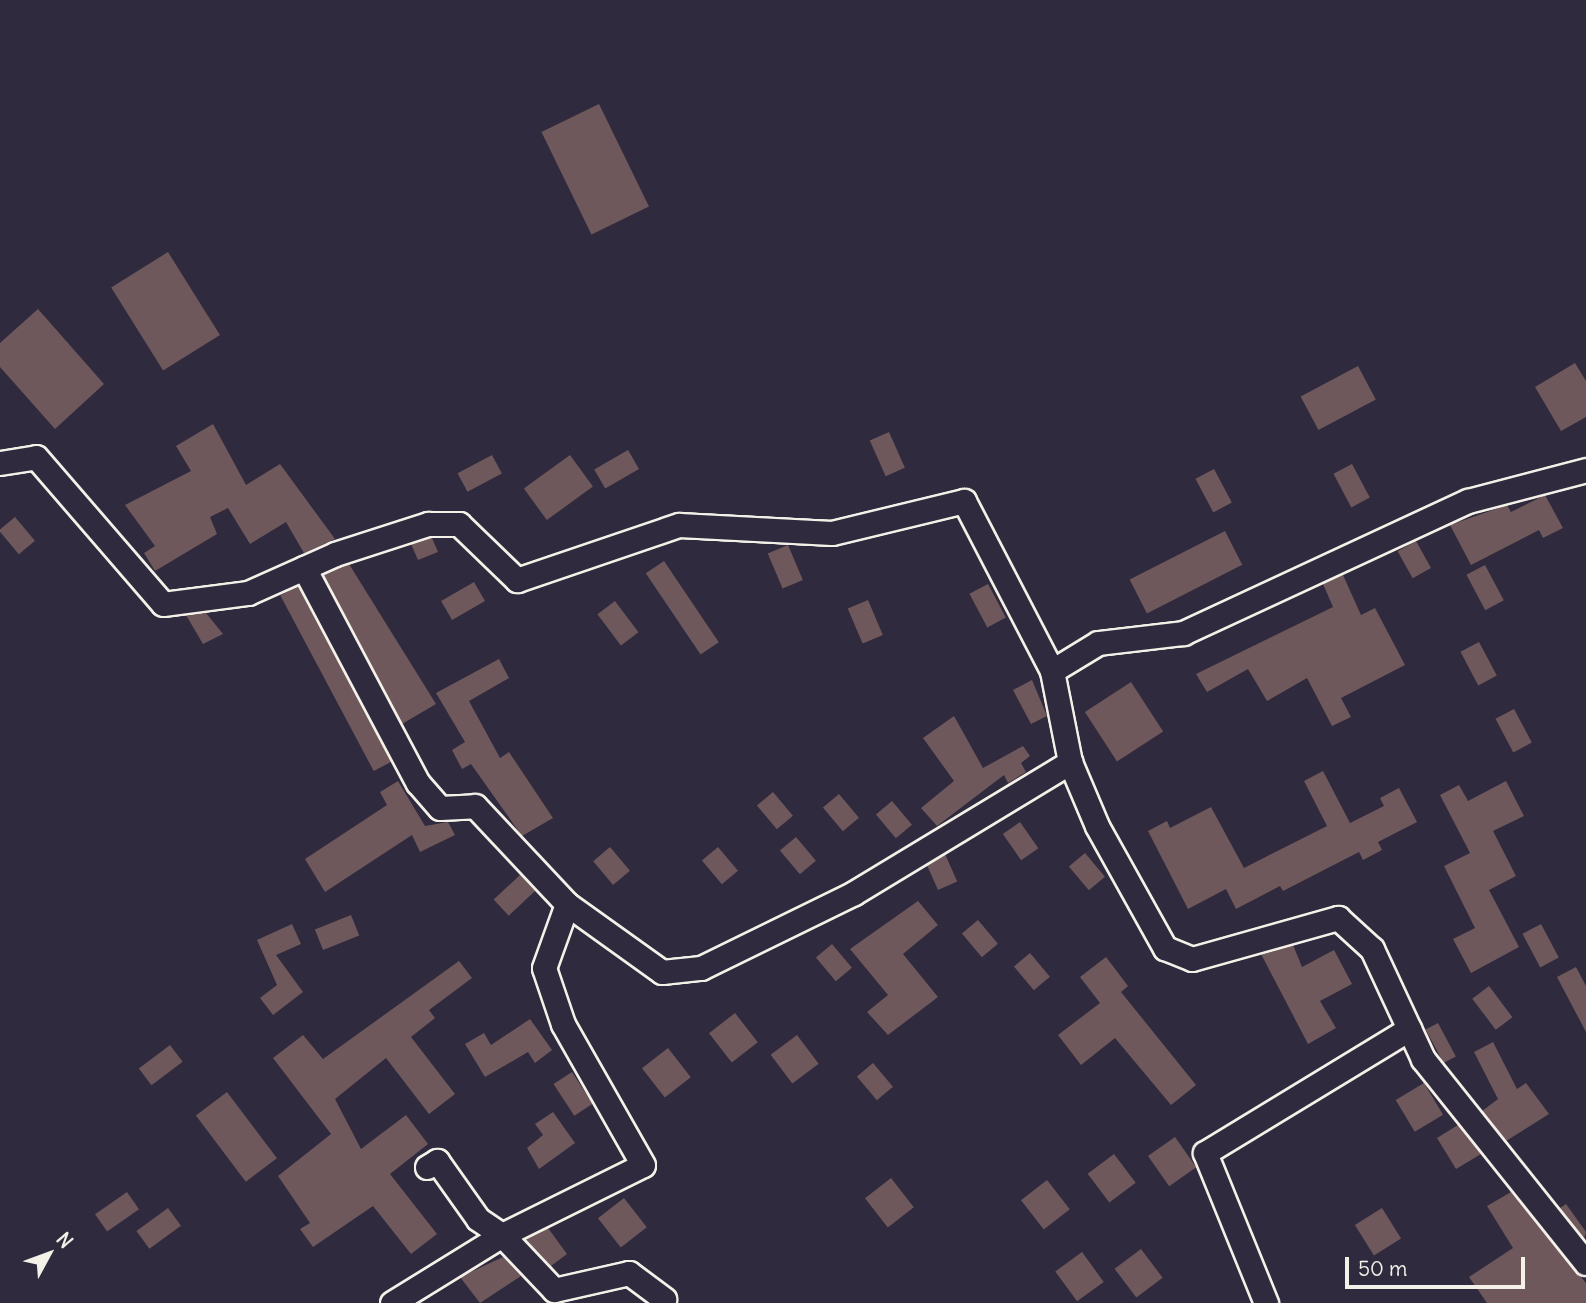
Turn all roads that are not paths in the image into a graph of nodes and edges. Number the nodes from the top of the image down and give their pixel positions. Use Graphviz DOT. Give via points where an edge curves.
graph roads {
  1 [pos="0,463"];
  2 [pos="1586,470"];
  3 [pos="304,568"];
  4 [pos="1052,671"];
  5 [pos="1070,762"];
  6 [pos="568,904"];
  7 [pos="1409,1030"];
  8 [pos="427,1167"];
  9 [pos="502,1235"];
  10 [pos="1586,1263"];
  11 [pos="664,1299"];
  12 [pos="392,1303"];
  13 [pos="1266,1303"];
  1 -- 3 [label="street" via="36,457 163,604 248,593"];
  2 -- 4 [label="street" via="1468,501 1183,633 1098,643"];
  3 -- 4 [label="street" via="428,524 460,524 517,580 679,525 832,533 964,501"];
  3 -- 6 [label="street" via="418,783 440,808 475,806"];
  4 -- 5 [label="street"];
  5 -- 6 [label="street" via="892,871 701,968 662,972"];
  5 -- 7 [label="street" via="1165,948 1192,959 1338,918 1372,949"];
  6 -- 9 [label="street" via="544,968 563,1024 643,1165"];
  7 -- 10 [label="street" via="1423,1059 1513,1180"];
  7 -- 13 [label="street" via="1205,1153"];
  8 -- 9 [label="street" via="437,1161 478,1219"];
  9 -- 11 [label="street" via="554,1290 629,1273"];
  9 -- 12 [label="street"];
}
